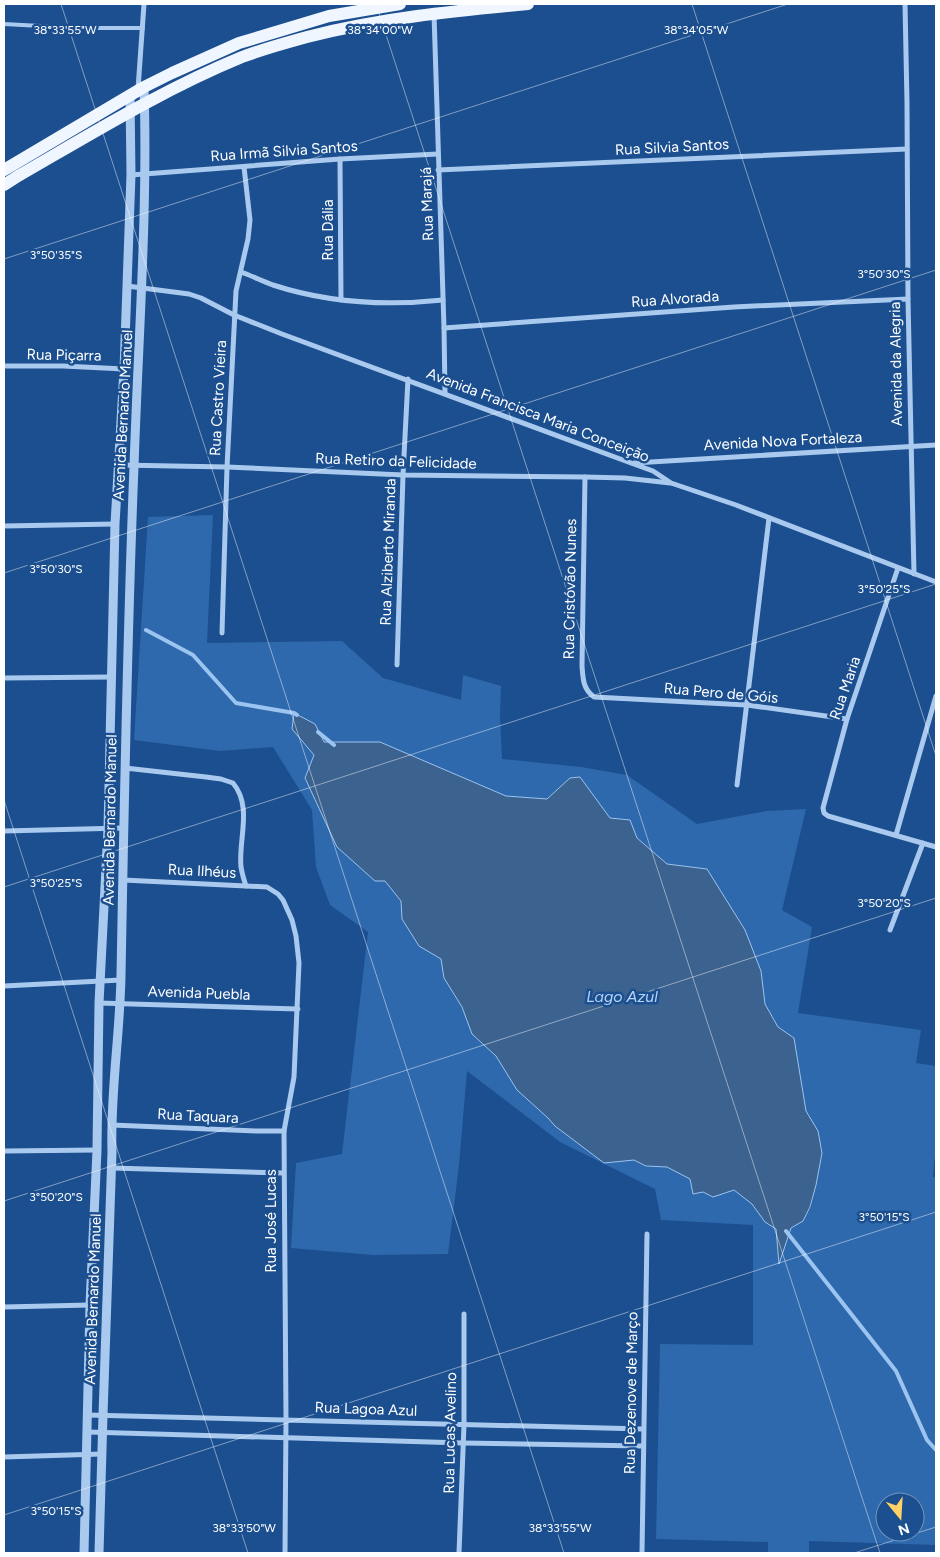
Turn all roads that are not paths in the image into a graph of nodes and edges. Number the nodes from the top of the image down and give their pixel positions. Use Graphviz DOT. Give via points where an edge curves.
graph roads {
  1 [pos="144,4"];
  2 [pos="400,4"];
  3 [pos="528,4"];
  4 [pos="905,4"];
  5 [pos="434,13"];
  6 [pos="4,24"];
  7 [pos="143,28"];
  8 [pos="137,92"];
  9 [pos="145,104"];
  10 [pos="130,112"];
  11 [pos="907,149"];
  12 [pos="438,154"];
  13 [pos="340,159"];
  14 [pos="244,167"];
  15 [pos="4,170"];
  16 [pos="438,170"];
  17 [pos="146,174"];
  18 [pos="131,175"];
  19 [pos="4,185"];
  20 [pos="241,272"];
  21 [pos="127,286"];
  22 [pos="142,288"];
  23 [pos="908,299"];
  24 [pos="341,300"];
  25 [pos="443,300"];
  26 [pos="234,314"];
  27 [pos="444,328"];
  28 [pos="4,366"];
  29 [pos="124,368"];
  30 [pos="408,379"];
  31 [pos="445,393"];
  32 [pos="936,445"];
  33 [pos="910,446"];
  34 [pos="631,463"];
  35 [pos="119,465"];
  36 [pos="134,466"];
  37 [pos="227,467"];
  38 [pos="403,475"];
  39 [pos="585,477"];
  40 [pos="671,483"];
  41 [pos="769,518"];
  42 [pos="115,524"];
  43 [pos="4,526"];
  44 [pos="898,568"];
  45 [pos="914,574"];
  46 [pos="936,582"];
  47 [pos="222,633"];
  48 [pos="397,665"];
  49 [pos="4,678"];
  50 [pos="112,678"];
  51 [pos="936,696"];
  52 [pos="594,697"];
  53 [pos="747,705"];
  54 [pos="846,719"];
  55 [pos="125,768"];
  56 [pos="737,784"];
  57 [pos="123,828"];
  58 [pos="108,829"];
  59 [pos="4,831"];
  60 [pos="896,835"];
  61 [pos="923,843"];
  62 [pos="936,846"];
  63 [pos="123,880"];
  64 [pos="246,886"];
  65 [pos="278,894"];
  66 [pos="890,930"];
  67 [pos="121,980"];
  68 [pos="100,982"];
  69 [pos="4,986"];
  70 [pos="99,1003"];
  71 [pos="120,1003"];
  72 [pos="298,1009"];
  73 [pos="111,1125"];
  74 [pos="284,1131"];
  75 [pos="97,1150"];
  76 [pos="4,1151"];
  77 [pos="112,1168"];
  78 [pos="283,1173"];
  79 [pos="647,1234"];
  80 [pos="92,1256"];
  81 [pos="109,1257"];
  82 [pos="90,1305"];
  83 [pos="4,1307"];
  84 [pos="464,1314"];
  85 [pos="88,1415"];
  86 [pos="102,1415"];
  87 [pos="286,1419"];
  88 [pos="464,1425"];
  89 [pos="643,1429"];
  90 [pos="88,1432"];
  91 [pos="102,1432"];
  92 [pos="286,1438"];
  93 [pos="463,1443"];
  94 [pos="642,1446"];
  95 [pos="88,1454"];
  96 [pos="102,1454"];
  97 [pos="4,1457"];
  98 [pos="84,1553"];
  99 [pos="99,1553"];
  100 [pos="284,1553"];
  101 [pos="459,1553"];
  102 [pos="642,1553"];
  1 -- 7 [label="street"];
  2 -- 8 [label="main road" via="330,16 248,40"];
  3 -- 5 [label="main road"];
  4 -- 11 [label="street, Avenida da Alegria"];
  5 -- 9 [label="main road" via="365,24 280,44 243,57"];
  5 -- 12 [label="street, Rua Marajá"];
  6 -- 7 [label="lane"];
  7 -- 8 [label="street"];
  8 -- 9 [label="street, Avenida Bernardo Manuel"];
  8 -- 10 [label="street, Avenida Bernardo Manuel"];
  8 -- 15 [label="main road"];
  9 -- 10 [label="main road"];
  9 -- 17 [label="street, Avenida Bernardo Manuel"];
  10 -- 18 [label="street, Avenida Bernardo Manuel"];
  10 -- 19 [label="main road"];
  11 -- 16 [label="street, Rua Silvia Santos"];
  11 -- 23 [label="street, Avenida da Alegria"];
  12 -- 13 [label="street, Rua Irmã Silvia Santos"];
  12 -- 16 [label="street, Rua Marajá"];
  13 -- 14 [label="street, Rua Irmã Silvia Santos"];
  13 -- 24 [label="street, Rua Dália"];
  14 -- 17 [label="street, Rua Irmã Silvia Santos"];
  14 -- 20 [label="street, Rua Castro Vieira" via="250,220"];
  16 -- 25 [label="street, Rua Marajá"];
  17 -- 18 [label="street, Rua Irmã Silvia Santos"];
  17 -- 22 [label="street, Avenida Bernardo Manuel"];
  18 -- 21 [label="street, Avenida Bernardo Manuel"];
  20 -- 24 [label="street" via="274,285"];
  20 -- 26 [label="street, Rua Castro Vieira"];
  21 -- 22 [label="street, Avenida Francisca Maria Conceição"];
  21 -- 29 [label="street, Avenida Bernardo Manuel"];
  22 -- 26 [label="street, Avenida Francisca Maria Conceição" via="188,294"];
  22 -- 36 [label="street, Avenida Bernardo Manuel"];
  23 -- 27 [label="street, Rua Alvorada" via="734,307"];
  23 -- 33 [label="street, Avenida da Alegria"];
  24 -- 25 [label="street" via="394,303"];
  25 -- 27 [label="street, Rua Marajá"];
  26 -- 30 [label="street, Avenida Francisca Maria Conceição"];
  26 -- 37 [label="street, Rua Castro Vieira"];
  27 -- 31 [label="street, Rua Marajá"];
  28 -- 29 [label="street, Rua Piçarra"];
  29 -- 35 [label="street, Avenida Bernardo Manuel"];
  30 -- 31 [label="street, Avenida Francisca Maria Conceição"];
  30 -- 38 [label="street, Rua Alziberto Miranda"];
  31 -- 34 [label="street, Avenida Francisca Maria Conceição"];
  32 -- 33 [label="street, Avenida Nova Fortaleza"];
  33 -- 34 [label="street, Avenida Nova Fortaleza"];
  33 -- 45 [label="street, Avenida da Alegria"];
  34 -- 40 [label="street, Avenida Francisca Maria Conceição"];
  35 -- 36 [label="street, Rua Retiro da Felicidade"];
  35 -- 42 [label="street, Avenida Bernardo Manuel"];
  36 -- 37 [label="street, Rua Retiro da Felicidade"];
  36 -- 55 [label="street, Avenida Bernardo Manuel"];
  37 -- 38 [label="street, Rua Retiro da Felicidade"];
  37 -- 47 [label="street, Rua Castro Vieira"];
  38 -- 39 [label="street, Rua Retiro da Felicidade"];
  38 -- 48 [label="street, Rua Alziberto Miranda"];
  39 -- 40 [label="street, Rua Retiro da Felicidade"];
  39 -- 52 [label="street, Rua Cristóvão Nunes" via="582,679"];
  40 -- 41 [label="street, Avenida Francisca Maria Conceição"];
  41 -- 44 [label="street, Avenida Francisca Maria Conceição"];
  41 -- 53 [label="street"];
  42 -- 43 [label="street"];
  42 -- 50 [label="street, Avenida Bernardo Manuel"];
  44 -- 45 [label="street, Avenida Francisca Maria Conceição"];
  44 -- 54 [label="street, Rua Maria"];
  45 -- 46 [label="street, Avenida Francisca Maria Conceição"];
  49 -- 50 [label="street"];
  50 -- 58 [label="street, Avenida Bernardo Manuel"];
  51 -- 60 [label="street"];
  52 -- 53 [label="street, Rua Pero de Góis"];
  53 -- 54 [label="street, Rua Pero de Góis"];
  53 -- 56 [label="street"];
  54 -- 60 [label="street, Rua Maria" via="823,804 824,813"];
  55 -- 57 [label="street, Avenida Bernardo Manuel"];
  55 -- 64 [label="street" via="233,783 243,812 241,866"];
  57 -- 58 [label="street"];
  57 -- 63 [label="street, Avenida Bernardo Manuel"];
  58 -- 59 [label="street"];
  58 -- 68 [label="street, Avenida Bernardo Manuel"];
  60 -- 61 [label="street"];
  61 -- 62 [label="street"];
  61 -- 66 [label="street"];
  63 -- 64 [label="street, Rua Ilhéus"];
  63 -- 67 [label="street, Avenida Bernardo Manuel"];
  64 -- 65 [label="street, Rua Ilhéus" via="267,888"];
  65 -- 72 [label="street, Rua José Lucas" via="292,920 296,936"];
  67 -- 68 [label="street"];
  67 -- 71 [label="street, Avenida Bernardo Manuel"];
  68 -- 69 [label="street"];
  68 -- 70 [label="street, Avenida Bernardo Manuel"];
  70 -- 71 [label="street, Avenida Puebla"];
  70 -- 75 [label="street, Avenida Bernardo Manuel"];
  71 -- 72 [label="street, Avenida Puebla"];
  71 -- 73 [label="street, Avenida Bernardo Manuel"];
  72 -- 74 [label="street, Rua José Lucas" via="294,1077"];
  73 -- 74 [label="street, Rua Taquara"];
  73 -- 77 [label="street, Avenida Bernardo Manuel"];
  74 -- 78 [label="street, Rua José Lucas"];
  75 -- 76 [label="street"];
  75 -- 80 [label="street, Avenida Bernardo Manuel"];
  77 -- 78 [label="street"];
  77 -- 81 [label="street, Avenida Bernardo Manuel"];
  78 -- 87 [label="street, Rua José Lucas"];
  79 -- 89 [label="street, Rua Dezenove de Março"];
  80 -- 81 [label="street"];
  80 -- 82 [label="street, Avenida Bernardo Manuel"];
  81 -- 86 [label="street, Avenida Bernardo Manuel"];
  82 -- 83 [label="street"];
  82 -- 85 [label="street, Avenida Bernardo Manuel"];
  84 -- 88 [label="street, Rua Lucas Avelino"];
  85 -- 86 [label="street, Rua Lagoa Azul"];
  85 -- 90 [label="street, Avenida Bernardo Manuel"];
  86 -- 87 [label="street, Rua Lagoa Azul"];
  86 -- 91 [label="street, Avenida Bernardo Manuel"];
  87 -- 88 [label="street, Rua Lagoa Azul"];
  87 -- 92 [label="street, Rua José Lucas"];
  88 -- 89 [label="street, Rua Lagoa Azul"];
  88 -- 93 [label="street, Rua Lucas Avelino"];
  89 -- 94 [label="street, Rua Dezenove de Março"];
  90 -- 91 [label="street, Rua Lagoa Azul"];
  90 -- 95 [label="street, Avenida Bernardo Manuel"];
  91 -- 92 [label="street, Rua Lagoa Azul"];
  91 -- 96 [label="street, Avenida Bernardo Manuel"];
  92 -- 93 [label="street, Rua Lagoa Azul"];
  92 -- 100 [label="street, Rua José Lucas"];
  93 -- 94 [label="street, Rua Lagoa Azul"];
  93 -- 101 [label="street, Rua Lucas Avelino"];
  94 -- 102 [label="street, Rua Dezenove de Março"];
  95 -- 96 [label="street"];
  95 -- 97 [label="street"];
  95 -- 98 [label="street, Avenida Bernardo Manuel"];
  96 -- 99 [label="street, Avenida Bernardo Manuel"];
}
